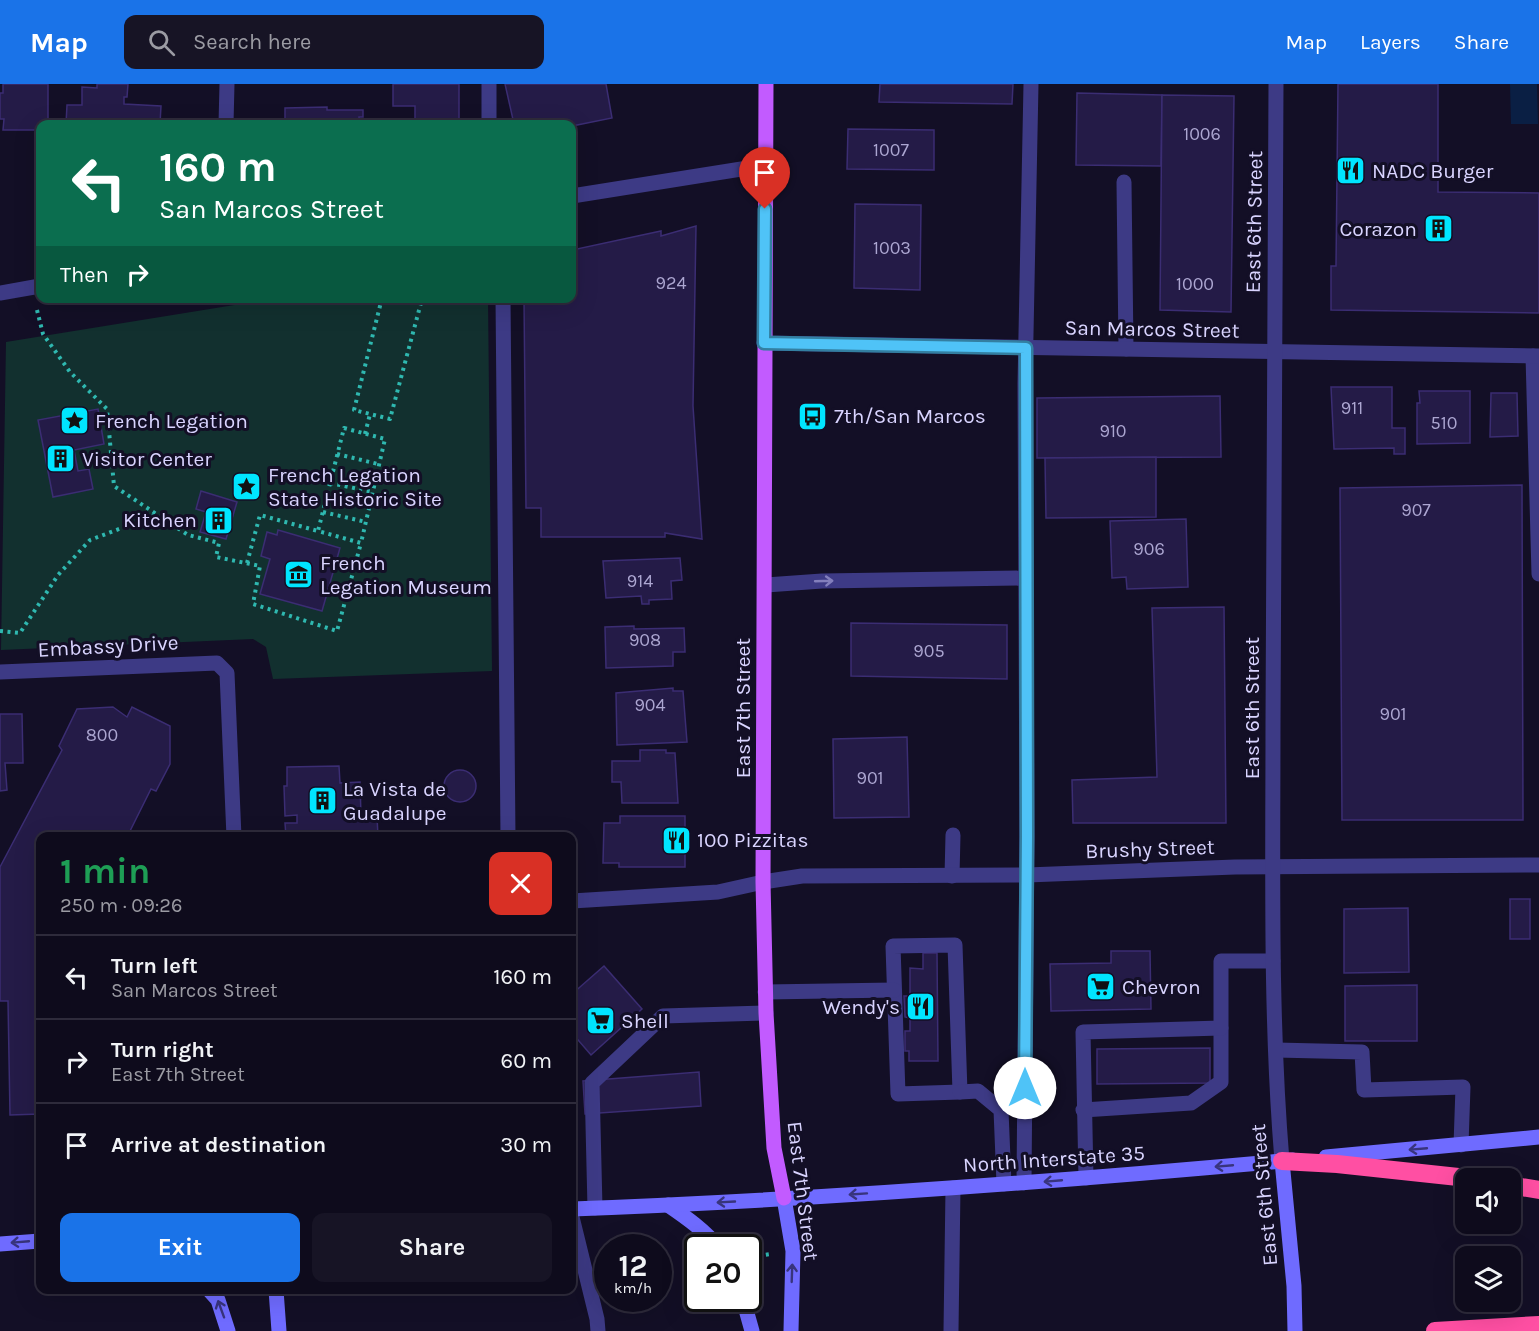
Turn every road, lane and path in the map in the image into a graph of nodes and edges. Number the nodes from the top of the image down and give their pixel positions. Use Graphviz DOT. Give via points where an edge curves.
graph roads {
  1 [pos="227,84"];
  2 [pos="489,84"];
  3 [pos="766,84"];
  4 [pos="1031,84"];
  5 [pos="1276,84"];
  6 [pos="226,120"];
  7 [pos="489,120"];
  8 [pos="766,165"];
  9 [pos="1124,182"];
  10 [pos="576,195"];
  11 [pos="36,287"];
  12 [pos="0,293"];
  13 [pos="38,303"];
  14 [pos="381,303"];
  15 [pos="421,303"];
  16 [pos="503,303"];
  17 [pos="764,343"];
  18 [pos="1026,348"];
  19 [pos="1126,350"];
  20 [pos="1273,352"];
  21 [pos="1536,356"];
  22 [pos="370,414"];
  23 [pos="365,434"];
  24 [pos="337,454"];
  25 [pos="378,464"];
  26 [pos="330,483"];
  27 [pos="373,492"];
  28 [pos="323,512"];
  29 [pos="157,515"];
  30 [pos="366,522"];
  31 [pos="318,531"];
  32 [pos="361,543"];
  33 [pos="247,563"];
  34 [pos="1539,574"];
  35 [pos="1025,578"];
  36 [pos="765,585"];
  37 [pos="0,631"];
  38 [pos="0,672"];
  39 [pos="234,832"];
  40 [pos="508,832"];
  41 [pos="953,835"];
  42 [pos="1539,865"];
  43 [pos="1272,867"];
  44 [pos="1027,875"];
  45 [pos="951,876"];
  46 [pos="763,882"];
  47 [pos="576,901"];
  48 [pos="1273,961"];
  49 [pos="894,990"];
  50 [pos="765,992"];
  51 [pos="766,1013"];
  52 [pos="1221,1028"];
  53 [pos="1276,1050"];
  54 [pos="960,1092"];
  55 [pos="1083,1110"];
  56 [pos="1539,1137"];
  57 [pos="1461,1145"];
  58 [pos="1282,1161"];
  59 [pos="1455,1177"];
  60 [pos="1086,1178"];
  61 [pos="1024,1183"];
  62 [pos="1004,1184"];
  63 [pos="1521,1187"];
  64 [pos="953,1188"];
  65 [pos="1539,1191"];
  66 [pos="784,1198"];
  67 [pos="668,1205"];
  68 [pos="595,1208"];
  69 [pos="576,1209"];
  70 [pos="576,1234"];
  71 [pos="707,1234"];
  72 [pos="36,1241"];
  73 [pos="0,1244"];
  74 [pos="772,1254"];
  75 [pos="762,1256"];
  76 [pos="213,1294"];
  77 [pos="276,1294"];
  78 [pos="747,1312"];
  79 [pos="598,1325"];
  80 [pos="1539,1325"];
  81 [pos="1447,1330"];
  82 [pos="228,1331"];
  83 [pos="279,1331"];
  84 [pos="752,1331"];
  85 [pos="791,1331"];
  86 [pos="951,1331"];
  87 [pos="1295,1331"];
  88 [pos="1435,1331"];
  1 -- 6 [label="street"];
  2 -- 7 [label="street"];
  3 -- 8 [label="main road, East 7th Street"];
  4 -- 18 [label="street"];
  5 -- 20 [label="street, East 6th Street"];
  8 -- 10 [label="street"];
  8 -- 17 [label="main road, East 7th Street"];
  9 -- 19 [label="street"];
  11 -- 12 [label="street"];
  13 -- 29 [label="path" via="43,334 70,372 107,410 114,486"];
  14 -- 22 [label="path" via="354,410"];
  15 -- 22 [label="path" via="390,419"];
  16 -- 40 [label="street"];
  17 -- 18 [label="street, San Marcos Street"];
  17 -- 36 [label="main road, East 7th Street"];
  18 -- 19 [label="street, San Marcos Street"];
  18 -- 35 [label="street"];
  19 -- 20 [label="street, San Marcos Street"];
  20 -- 21 [label="street, San Marcos Street"];
  20 -- 43 [label="street, East 6th Street"];
  21 -- 34 [label="street"];
  22 -- 23 [label="path"];
  23 -- 24 [label="path" via="344,428"];
  23 -- 25 [label="path" via="385,439"];
  24 -- 25 [label="path"];
  24 -- 26 [label="path"];
  25 -- 27 [label="path"];
  26 -- 27 [label="path"];
  26 -- 28 [label="path"];
  27 -- 30 [label="path"];
  28 -- 30 [label="path"];
  28 -- 31 [label="path"];
  29 -- 33 [label="path" via="188,535 219,543 216,557"];
  29 -- 37 [label="path" via="90,540 58,575 20,633"];
  30 -- 32 [label="path"];
  31 -- 32 [label="path"];
  31 -- 33 [label="path" via="260,515"];
  32 -- 33 [label="path" via="337,631 253,604 260,566"];
  36 -- 35 [label="street, one-way"];
  35 -- 44 [label="street"];
  36 -- 46 [label="main road, East 7th Street"];
  38 -- 39 [label="street, Embassy Drive" via="217,663 227,674"];
  41 -- 45 [label="street"];
  42 -- 43 [label="street, Brushy Street"];
  43 -- 44 [label="street, Brushy Street"];
  43 -- 48 [label="street, East 6th Street"];
  44 -- 45 [label="street, Brushy Street"];
  44 -- 61 [label="street"];
  45 -- 46 [label="street, Brushy Street" via="802,876"];
  46 -- 47 [label="street, Brushy Street" via="718,892"];
  46 -- 50 [label="main road, East 7th Street"];
  48 -- 52 [label="street" via="1221,961"];
  48 -- 53 [label="street, East 6th Street"];
  49 -- 50 [label="street"];
  49 -- 54 [label="street" via="897,1094"];
  49 -- 54 [label="street" via="893,946 955,945"];
  50 -- 51 [label="main road, East 7th Street"];
  51 -- 66 [label="main road, East 7th Street" via="774,1148"];
  51 -- 68 [label="street" via="663,1016 592,1083"];
  52 -- 55 [label="street" via="1221,1082 1191,1102"];
  52 -- 55 [label="street" via="1083,1032"];
  53 -- 57 [label="street" via="1362,1052 1364,1090 1463,1087"];
  53 -- 58 [label="street, East 6th Street"];
  54 -- 62 [label="street" via="978,1091 1001,1110"];
  55 -- 60 [label="street"];
  56 -- 57 [label="main road, North Interstate 35"];
  57 -- 58 [label="main road, North Interstate 35, one-way"];
  58 -- 59 [label="highway"];
  58 -- 60 [label="main road, North Interstate 35, one-way"];
  58 -- 87 [label="main road, East 6th Street"];
  60 -- 61 [label="main road, North Interstate 35, one-way"];
  61 -- 62 [label="main road, North Interstate 35"];
  62 -- 64 [label="main road, North Interstate 35"];
  63 -- 65 [label="highway"];
  64 -- 66 [label="main road, North Interstate 35, one-way"];
  64 -- 86 [label="street"];
  66 -- 67 [label="main road, North Interstate 35, one-way"];
  85 -- 66 [label="main road, East 7th Street, one-way" via="793,1251"];
  67 -- 68 [label="main road, North Interstate 35"];
  67 -- 71 [label="main road"];
  68 -- 69 [label="main road, North Interstate 35"];
  70 -- 79 [label="street"];
  72 -- 73 [label="main road, one-way"];
  74 -- 75 [label="path"];
  82 -- 76 [label="main road, one-way"];
  77 -- 83 [label="main road"];
  78 -- 84 [label="main road"];
  80 -- 81 [label="highway"];
  81 -- 88 [label="highway"];
}
